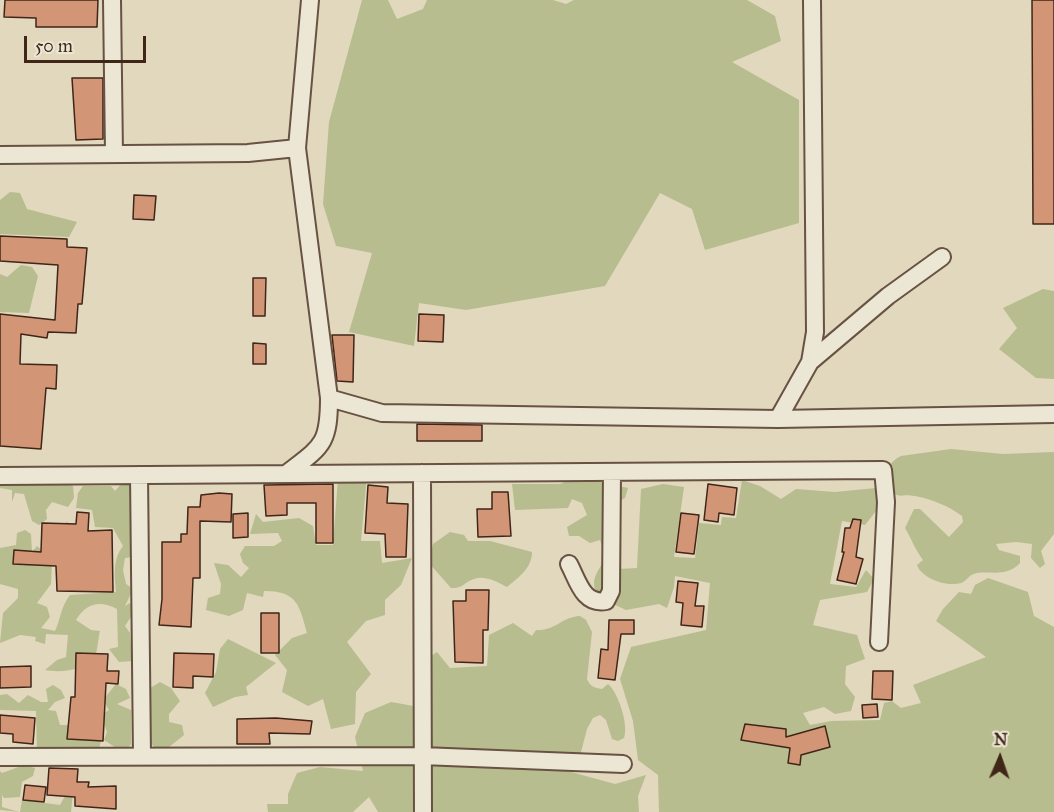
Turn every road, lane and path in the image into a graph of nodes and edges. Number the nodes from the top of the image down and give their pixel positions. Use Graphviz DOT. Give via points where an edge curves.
graph roads {
  1 [pos="112,0"];
  2 [pos="310,0"];
  3 [pos="812,0"];
  4 [pos="297,148"];
  5 [pos="114,153"];
  6 [pos="0,155"];
  7 [pos="942,257"];
  8 [pos="810,362"];
  9 [pos="329,398"];
  10 [pos="1054,414"];
  11 [pos="778,419"];
  12 [pos="612,472"];
  13 [pos="422,473"];
  14 [pos="286,474"];
  15 [pos="139,475"];
  16 [pos="0,476"];
  17 [pos="569,564"];
  18 [pos="879,642"];
  19 [pos="142,756"];
  20 [pos="422,756"];
  21 [pos="0,758"];
  22 [pos="623,764"];
  23 [pos="423,812"];
  1 -- 5 [label="street"];
  2 -- 4 [label="street"];
  3 -- 8 [label="street" via="815,332"];
  4 -- 5 [label="street" via="248,153"];
  4 -- 9 [label="street"];
  5 -- 6 [label="street"];
  7 -- 8 [label="street" via="888,296"];
  8 -- 11 [label="street"];
  9 -- 11 [label="street" via="382,413"];
  9 -- 14 [label="street" via="325,440"];
  10 -- 11 [label="street"];
  12 -- 13 [label="street"];
  12 -- 17 [label="street" via="611,591 606,602 596,603 587,598"];
  12 -- 18 [label="street" via="883,470 886,502"];
  13 -- 14 [label="street"];
  13 -- 20 [label="street"];
  14 -- 15 [label="street"];
  15 -- 16 [label="street"];
  15 -- 19 [label="street"];
  19 -- 20 [label="street"];
  19 -- 21 [label="street"];
  20 -- 22 [label="street"];
  20 -- 23 [label="street"];
}
